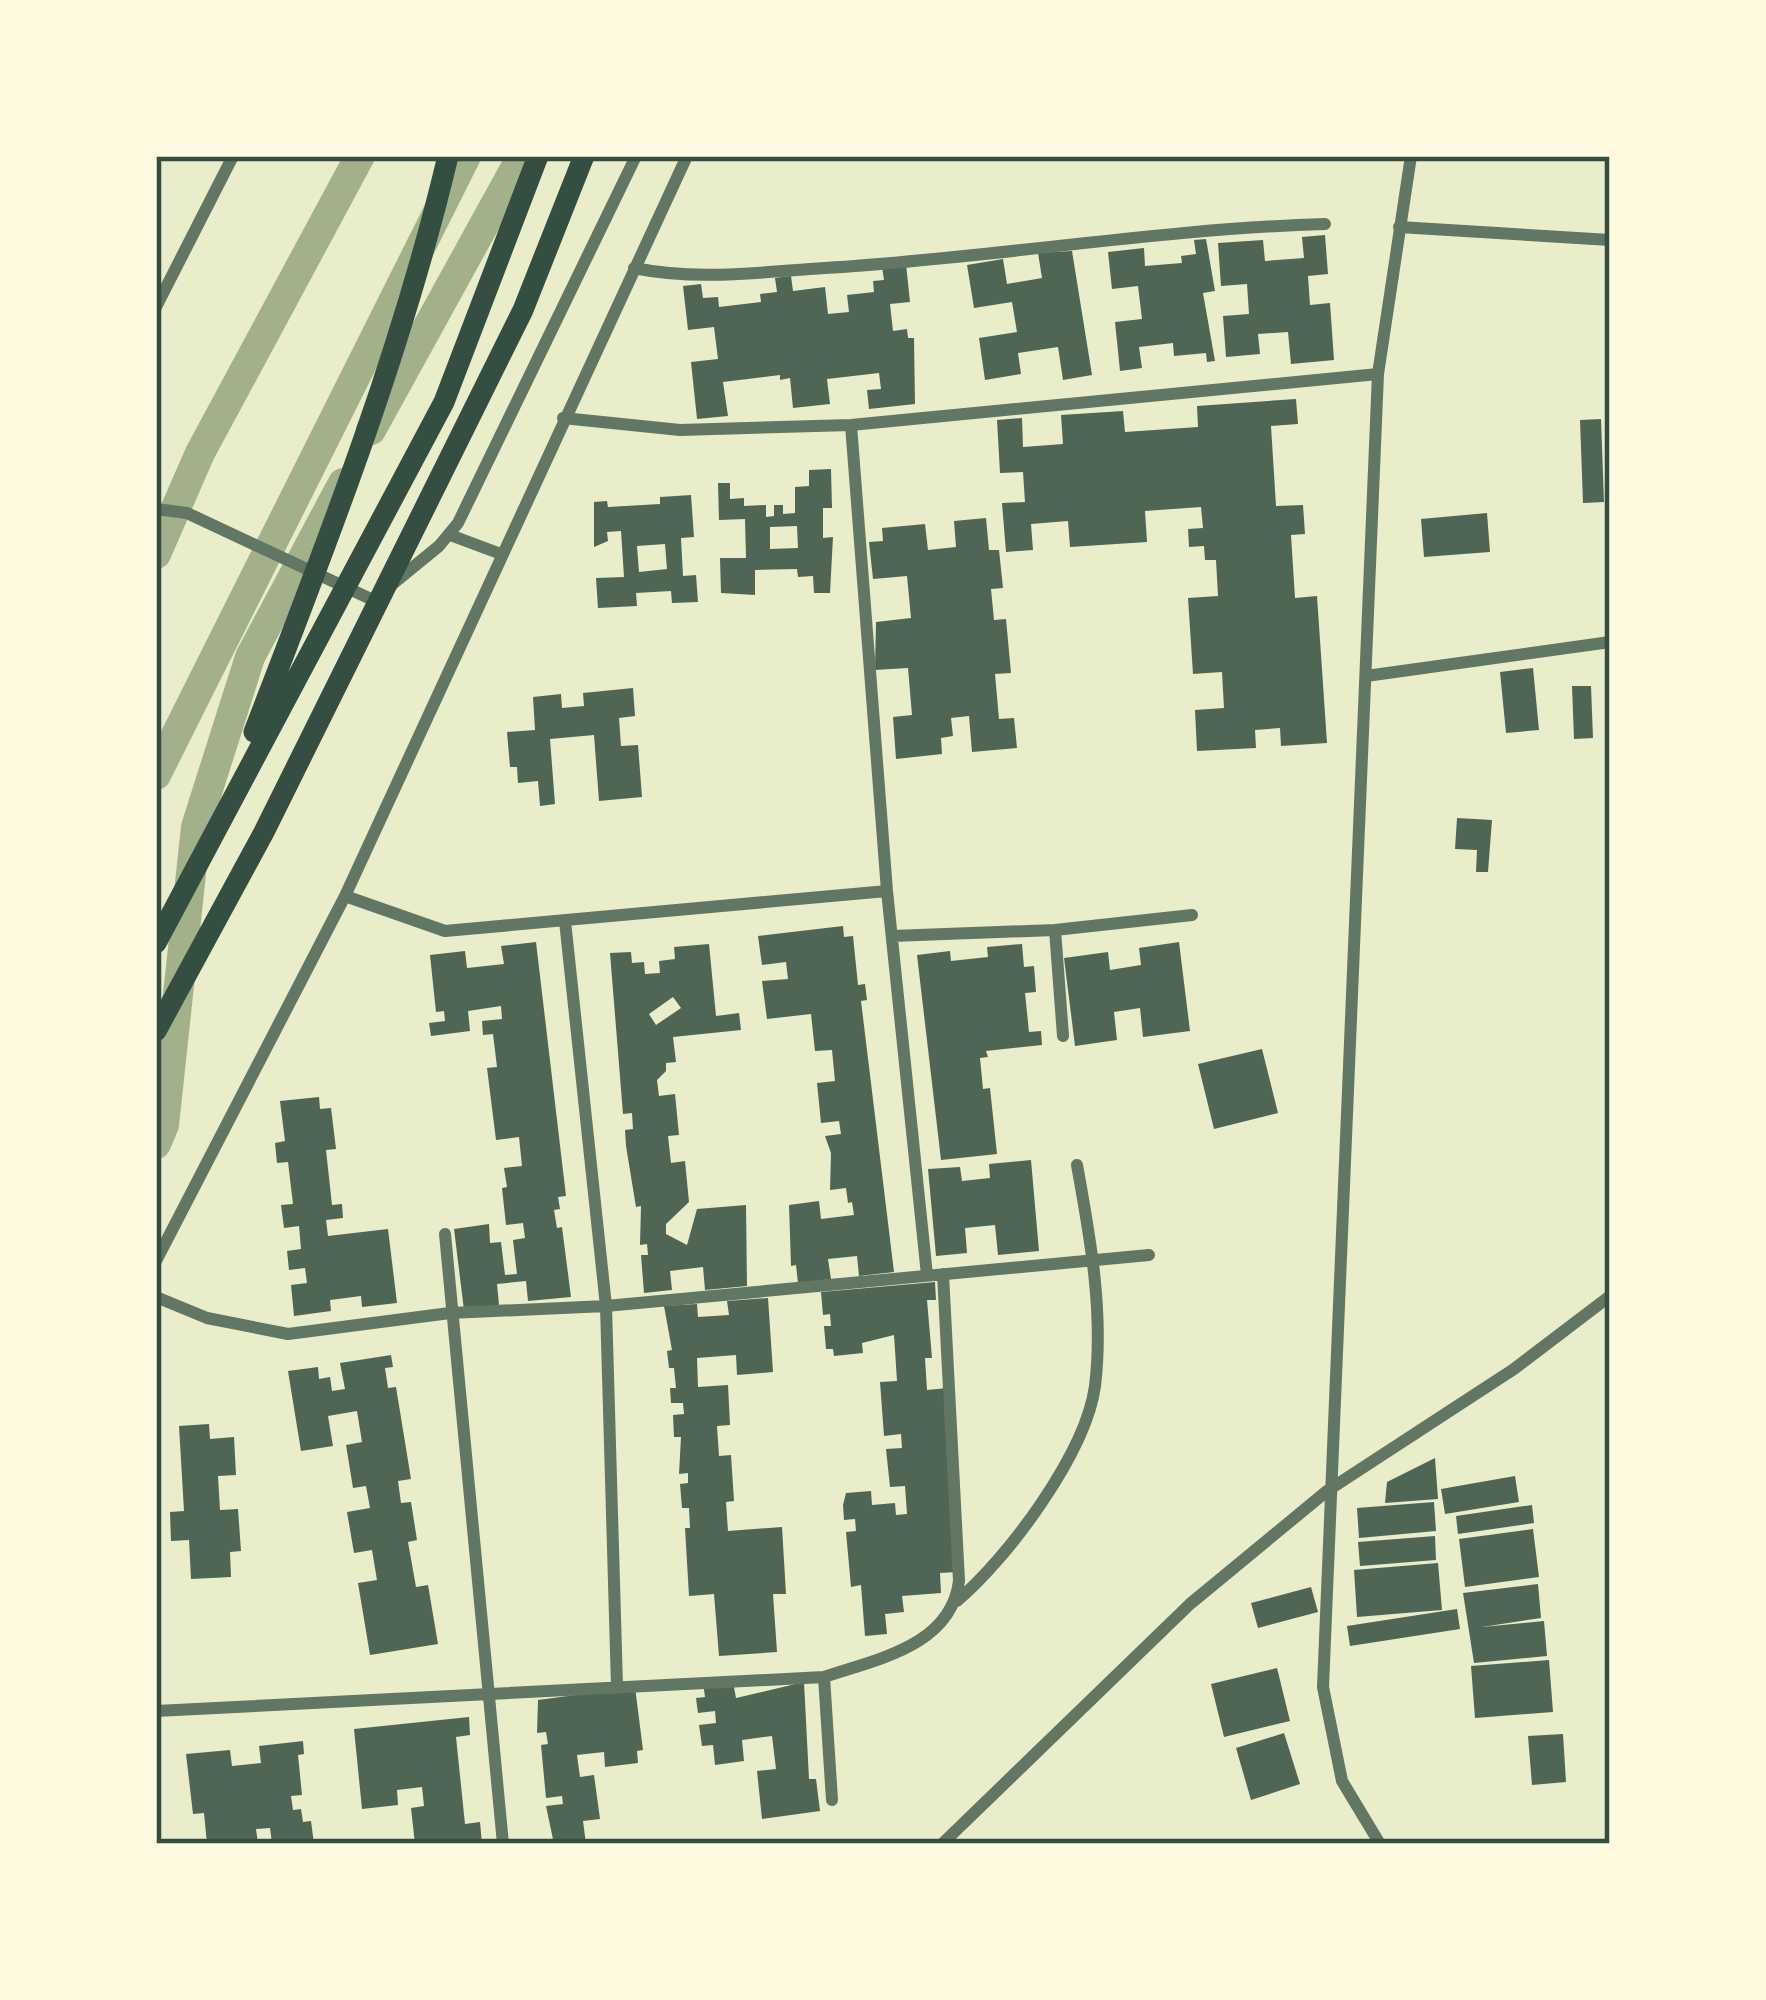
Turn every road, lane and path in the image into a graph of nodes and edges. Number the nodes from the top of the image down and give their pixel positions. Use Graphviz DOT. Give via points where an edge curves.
graph roads {
  1 [pos="232,156"];
  2 [pos="448,156"];
  3 [pos="538,156"];
  4 [pos="584,156"];
  5 [pos="636,156"];
  6 [pos="687,156"];
  7 [pos="1411,156"];
  8 [pos="1325,224"];
  9 [pos="1399,227"];
  10 [pos="1610,241"];
  11 [pos="634,268"];
  12 [pos="156,307"];
  13 [pos="1378,374"];
  14 [pos="563,418"];
  15 [pos="851,425"];
  16 [pos="156,509"];
  17 [pos="450,535"];
  18 [pos="501,554"];
  19 [pos="1610,642"];
  20 [pos="1366,676"];
  21 [pos="221,816"];
  22 [pos="887,891"];
  23 [pos="345,896"];
  24 [pos="1192,915"];
  25 [pos="565,922"];
  26 [pos="1055,930"];
  27 [pos="892,936"];
  28 [pos="156,944"];
  29 [pos="156,1031"];
  30 [pos="1063,1036"];
  31 [pos="1077,1165"];
  32 [pos="445,1234"];
  33 [pos="1149,1256"];
  34 [pos="1094,1258"];
  35 [pos="156,1261"];
  36 [pos="944,1274"];
  37 [pos="927,1275"];
  38 [pos="1610,1296"];
  39 [pos="156,1298"];
  40 [pos="606,1306"];
  41 [pos="451,1312"];
  42 [pos="1327,1491"];
  43 [pos="957,1601"];
  44 [pos="824,1677"];
  45 [pos="617,1686"];
  46 [pos="489,1696"];
  47 [pos="156,1711"];
  48 [pos="832,1800"];
  49 [pos="503,1844"];
  50 [pos="942,1844"];
  51 [pos="1379,1844"];
  1 -- 12 [label="street"];
  2 -- 21 [label="highway" via="346,495"];
  3 -- 21 [label="highway" via="444,402"];
  4 -- 29 [label="highway" via="523,310"];
  5 -- 17 [label="street"];
  6 -- 11 [label="street"];
  7 -- 9 [label="street"];
  8 -- 11 [label="street" via="1141,234 851,267 690,277"];
  9 -- 10 [label="street"];
  9 -- 13 [label="street"];
  11 -- 14 [label="street"];
  13 -- 15 [label="street"];
  13 -- 20 [label="street"];
  14 -- 15 [label="street" via="680,430"];
  14 -- 18 [label="street"];
  15 -- 22 [label="street"];
  16 -- 17 [label="street" via="187,513 373,600"];
  17 -- 18 [label="street"];
  18 -- 23 [label="street"];
  19 -- 20 [label="street"];
  20 -- 42 [label="street"];
  21 -- 28 [label="highway"];
  22 -- 25 [label="street"];
  22 -- 27 [label="street"];
  23 -- 25 [label="street" via="445,931"];
  23 -- 35 [label="street"];
  24 -- 26 [label="street"];
  25 -- 40 [label="street"];
  26 -- 27 [label="street"];
  26 -- 30 [label="street"];
  27 -- 37 [label="street"];
  31 -- 34 [label="street"];
  32 -- 41 [label="street"];
  33 -- 34 [label="street"];
  34 -- 36 [label="street"];
  34 -- 43 [label="street" via="1096,1356 1087,1414 1022,1533"];
  36 -- 37 [label="street"];
  36 -- 43 [label="street"];
  37 -- 40 [label="street"];
  38 -- 42 [label="street"];
  39 -- 41 [label="street" via="238,1327 288,1334"];
  40 -- 41 [label="street"];
  40 -- 45 [label="street"];
  41 -- 46 [label="street"];
  42 -- 50 [label="street" via="1190,1604"];
  42 -- 51 [label="street" via="1323,1687 1342,1781"];
  43 -- 44 [label="street" via="921,1642"];
  44 -- 45 [label="street"];
  44 -- 48 [label="street"];
  45 -- 46 [label="street"];
  46 -- 47 [label="street"];
  46 -- 49 [label="street"];
}
